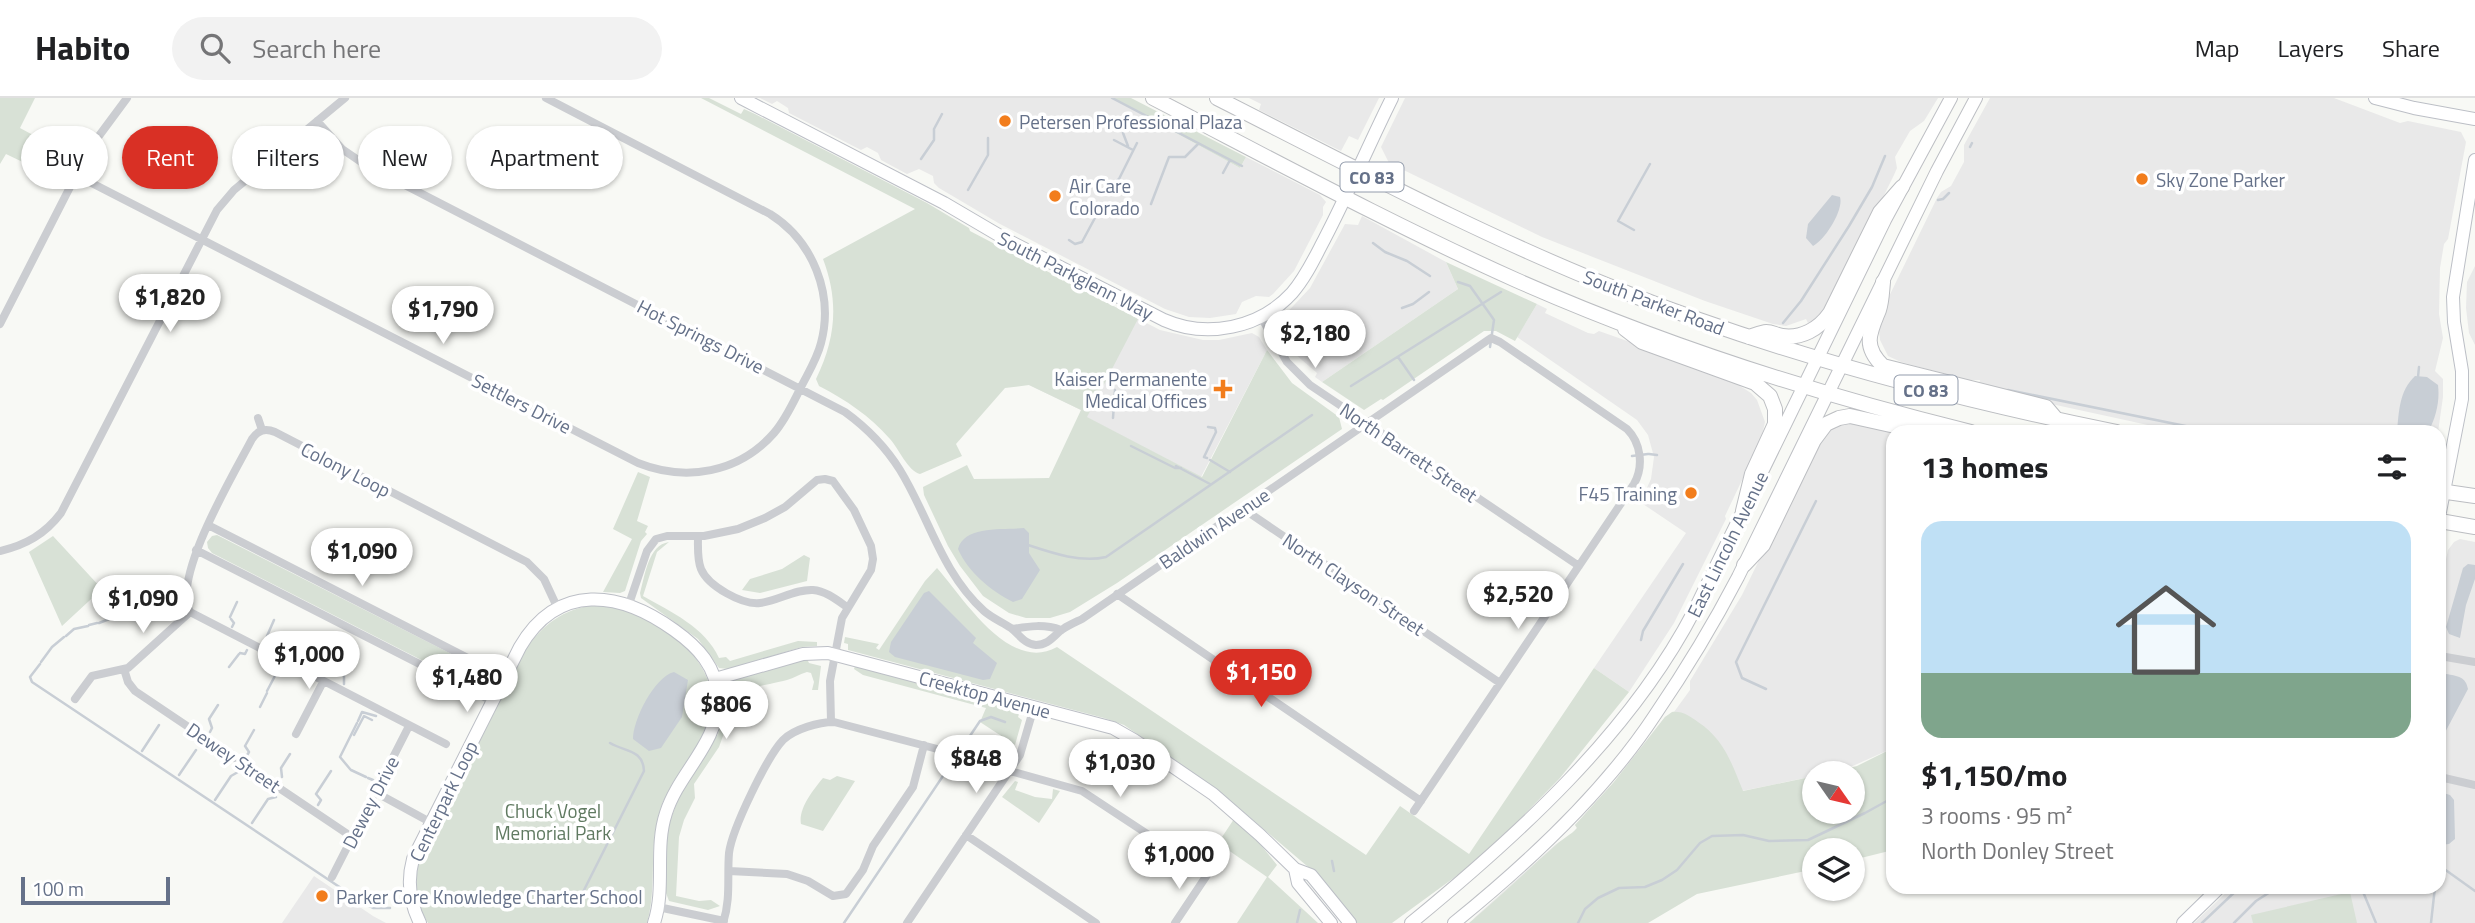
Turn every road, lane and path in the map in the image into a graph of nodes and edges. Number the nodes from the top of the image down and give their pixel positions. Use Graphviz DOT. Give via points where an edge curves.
graph roads {
  1 [pos="127,98"];
  2 [pos="345,98"];
  3 [pos="546,98"];
  4 [pos="741,98"];
  5 [pos="1153,98"];
  6 [pos="1217,98"];
  7 [pos="1392,98"];
  8 [pos="1951,98"];
  9 [pos="1976,98"];
  10 [pos="2375,98"];
  11 [pos="2475,119"];
  12 [pos="317,121"];
  13 [pos="105,126"];
  14 [pos="2475,160"];
  15 [pos="1357,169"];
  16 [pos="1902,187"];
  17 [pos="69,189"];
  18 [pos="104,189"];
  19 [pos="1346,197"];
  20 [pos="202,239"];
  21 [pos="1883,282"];
  22 [pos="1261,317"];
  23 [pos="1612,320"];
  24 [pos="0,324"];
  25 [pos="1748,337"];
  26 [pos="1817,359"];
  27 [pos="1841,367"];
  28 [pos="1804,387"];
  29 [pos="801,388"];
  30 [pos="1828,394"];
  31 [pos="258,418"];
  32 [pos="2057,420"];
  33 [pos="1932,423"];
  34 [pos="1366,425"];
  35 [pos="1890,425"];
  36 [pos="1927,425"];
  37 [pos="1941,425"];
  38 [pos="2082,425"];
  39 [pos="262,430"];
  40 [pos="2446,472"];
  41 [pos="2446,492"];
  42 [pos="2475,496"];
  43 [pos="1242,508"];
  44 [pos="1743,511"];
  45 [pos="2446,522"];
  46 [pos="208,525"];
  47 [pos="2475,527"];
  48 [pos="698,537"];
  49 [pos="196,550"];
  50 [pos="0,551"];
  51 [pos="1744,565"];
  52 [pos="1579,566"];
  53 [pos="1117,594"];
  54 [pos="629,604"];
  55 [pos="847,607"];
  56 [pos="558,609"];
  57 [pos="190,612"];
  58 [pos="1013,629"];
  59 [pos="1061,630"];
  60 [pos="835,654"];
  61 [pos="2446,657"];
  62 [pos="2475,662"];
  63 [pos="124,669"];
  64 [pos="505,677"];
  65 [pos="715,679"];
  66 [pos="323,682"];
  67 [pos="1500,683"];
  68 [pos="75,699"];
  69 [pos="492,701"];
  70 [pos="1034,707"];
  71 [pos="831,721"];
  72 [pos="409,726"];
  73 [pos="296,734"];
  74 [pos="446,744"];
  75 [pos="924,746"];
  76 [pos="945,751"];
  77 [pos="1010,771"];
  78 [pos="2446,778"];
  79 [pos="2475,785"];
  80 [pos="375,792"];
  81 [pos="1421,801"];
  82 [pos="1414,811"];
  83 [pos="430,822"];
  84 [pos="966,835"];
  85 [pos="352,837"];
  86 [pos="1219,857"];
  87 [pos="1296,869"];
  88 [pos="729,871"];
  89 [pos="1208,874"];
  90 [pos="332,877"];
  91 [pos="2213,894"];
  92 [pos="659,907"];
  93 [pos="723,922"];
  94 [pos="420,923"];
  95 [pos="654,923"];
  96 [pos="907,923"];
  97 [pos="1096,923"];
  98 [pos="1175,923"];
  99 [pos="1331,923"];
  100 [pos="1350,923"];
  101 [pos="1411,923"];
  102 [pos="1454,923"];
  103 [pos="2183,923"];
  1 -- 13 [label="street"];
  2 -- 12 [label="street"];
  3 -- 29 [label="street, Settlers Drive" via="761,208 792,231 814,262 825,303 821,342"];
  4 -- 22 [label="street, South Parkglenn Way" via="1164,320 1214,328"];
  5 -- 19 [label="highway, South Parker Road / CO 83"];
  6 -- 15 [label="highway, South Parker Road / CO 83"];
  7 -- 15 [label="street, South Parkglenn Way"];
  8 -- 16 [label="street, East Lincoln Avenue"];
  9 -- 21 [label="street, East Lincoln Avenue"];
  10 -- 11 [label="street"];
  12 -- 20 [label="street" via="226,199"];
  12 -- 29 [label="street, Hot Springs Drive" via="342,149 364,164"];
  14 -- 40 [label="street" via="2453,287 2463,390"];
  15 -- 19 [label="street, South Parkglenn Way"];
  15 -- 25 [label="highway, South Parker Road / CO 83" via="1557,265"];
  16 -- 25 [label="highway" via="1880,212 1821,324 1798,336 1767,331"];
  16 -- 26 [label="street, East Lincoln Avenue"];
  17 -- 24 [label="street"];
  18 -- 20 [label="street, Settlers Drive"];
  19 -- 22 [label="street, South Parkglenn Way" via="1300,284"];
  19 -- 23 [label="highway, South Parker Road / CO 83" via="1475,261"];
  20 -- 29 [label="street, Settlers Drive" via="659,470 699,472 744,458 773,434"];
  20 -- 50 [label="street" via="61,513 38,537"];
  21 -- 27 [label="street, East Lincoln Avenue"];
  21 -- 32 [label="highway" via="1869,337 1883,366 2046,407"];
  22 -- 34 [label="street, North Barrett Street" via="1295,371"];
  23 -- 28 [label="highway, South Parker Road / CO 83"];
  23 -- 44 [label="highway" via="1642,342 1755,383 1770,396 1775,424 1752,474"];
  25 -- 26 [label="highway, South Parker Road / CO 83"];
  26 -- 27 [label="highway, South Parker Road / CO 83"];
  26 -- 28 [label="street, East Lincoln Avenue"];
  27 -- 30 [label="street, East Lincoln Avenue"];
  27 -- 32 [label="highway, South Parker Road / CO 83"];
  28 -- 30 [label="highway, South Parker Road / CO 83"];
  28 -- 44 [label="street, East Lincoln Avenue"];
  29 -- 58 [label="street, Hot Springs Drive" via="845,412 882,445 907,482 956,579 983,610"];
  30 -- 33 [label="highway, South Parker Road / CO 83"];
  30 -- 51 [label="street, East Lincoln Avenue"];
  31 -- 39 [label="street"];
  32 -- 38 [label="highway, South Parker Road / CO 83"];
  33 -- 36 [label="highway"];
  33 -- 37 [label="highway, South Parker Road / CO 83"];
  34 -- 43 [label="street, Baldwin Avenue"];
  34 -- 52 [label="street, North Barrett Street"];
  34 -- 52 [label="street, Baldwin Avenue" via="1491,338 1624,426 1639,455 1637,479"];
  35 -- 51 [label="highway" via="1850,416 1826,424 1763,545"];
  39 -- 46 [label="street" via="252,439"];
  39 -- 56 [label="street, Colony Loop" via="275,432 522,559 544,579"];
  41 -- 42 [label="highway"];
  43 -- 53 [label="street, Baldwin Avenue"];
  43 -- 67 [label="street, North Clayson Street"];
  44 -- 101 [label="street, East Lincoln Avenue" via="1680,638 1633,706 1551,798"];
  45 -- 47 [label="highway"];
  46 -- 49 [label="street"];
  46 -- 64 [label="street"];
  48 -- 54 [label="street" via="654,540"];
  48 -- 55 [label="street" via="704,574 739,600 760,603 813,590"];
  48 -- 55 [label="street" via="752,524 785,507 817,481 832,481 850,503 873,554 872,570"];
  49 -- 57 [label="street" via="187,601"];
  49 -- 69 [label="street"];
  51 -- 102 [label="street, East Lincoln Avenue" via="1655,715 1625,755 1547,841"];
  52 -- 67 [label="street"];
  53 -- 59 [label="street, Baldwin Avenue"];
  53 -- 81 [label="street"];
  54 -- 56 [label="street, Centerpark Loop" via="596,599"];
  54 -- 65 [label="street, Centerpark Loop" via="694,644"];
  55 -- 60 [label="street"];
  56 -- 64 [label="street, Centerpark Loop" via="531,631"];
  57 -- 63 [label="street"];
  57 -- 66 [label="street"];
  58 -- 59 [label="street" via="1051,626"];
  58 -- 59 [label="street, Hot Springs Drive" via="1026,642 1037,645"];
  60 -- 65 [label="street, Creektop Avenue" via="806,653"];
  60 -- 70 [label="street, Creektop Avenue"];
  60 -- 71 [label="street" via="829,691"];
  61 -- 62 [label="street"];
  63 -- 68 [label="street" via="94,674"];
  63 -- 85 [label="street, Dewey Street" via="135,691"];
  64 -- 69 [label="street, Centerpark Loop"];
  65 -- 92 [label="street, Centerpark Loop" via="718,702 713,730 675,790 663,822"];
  66 -- 72 [label="street"];
  66 -- 73 [label="street"];
  67 -- 81 [label="street"];
  69 -- 83 [label="street, Centerpark Loop"];
  70 -- 77 [label="street" via="1023,749"];
  70 -- 87 [label="street, Creektop Avenue" via="1130,737 1213,794"];
  71 -- 75 [label="street"];
  71 -- 88 [label="street" via="792,734 781,743 745,807 731,845"];
  72 -- 74 [label="street"];
  72 -- 80 [label="street, Dewey Drive"];
  75 -- 76 [label="street"];
  75 -- 88 [label="street" via="913,787 846,894 831,896 787,874"];
  77 -- 84 [label="street"];
  77 -- 89 [label="street" via="1082,791"];
  78 -- 79 [label="street"];
  80 -- 83 [label="street"];
  80 -- 85 [label="street, Dewey Drive"];
  81 -- 82 [label="street"];
  83 -- 94 [label="street, Centerpark Loop" via="410,871 410,895"];
  84 -- 96 [label="street"];
  84 -- 97 [label="street"];
  85 -- 90 [label="street, Dewey Drive"];
  86 -- 89 [label="street"];
  87 -- 99 [label="street, Creektop Avenue" via="1298,883"];
  87 -- 100 [label="street, Creektop Avenue" via="1311,875"];
  88 -- 93 [label="street" via="729,901"];
  89 -- 98 [label="street"];
  91 -- 103 [label="street"];
  92 -- 93 [label="street"];
  92 -- 95 [label="street, Centerpark Loop"];
}
